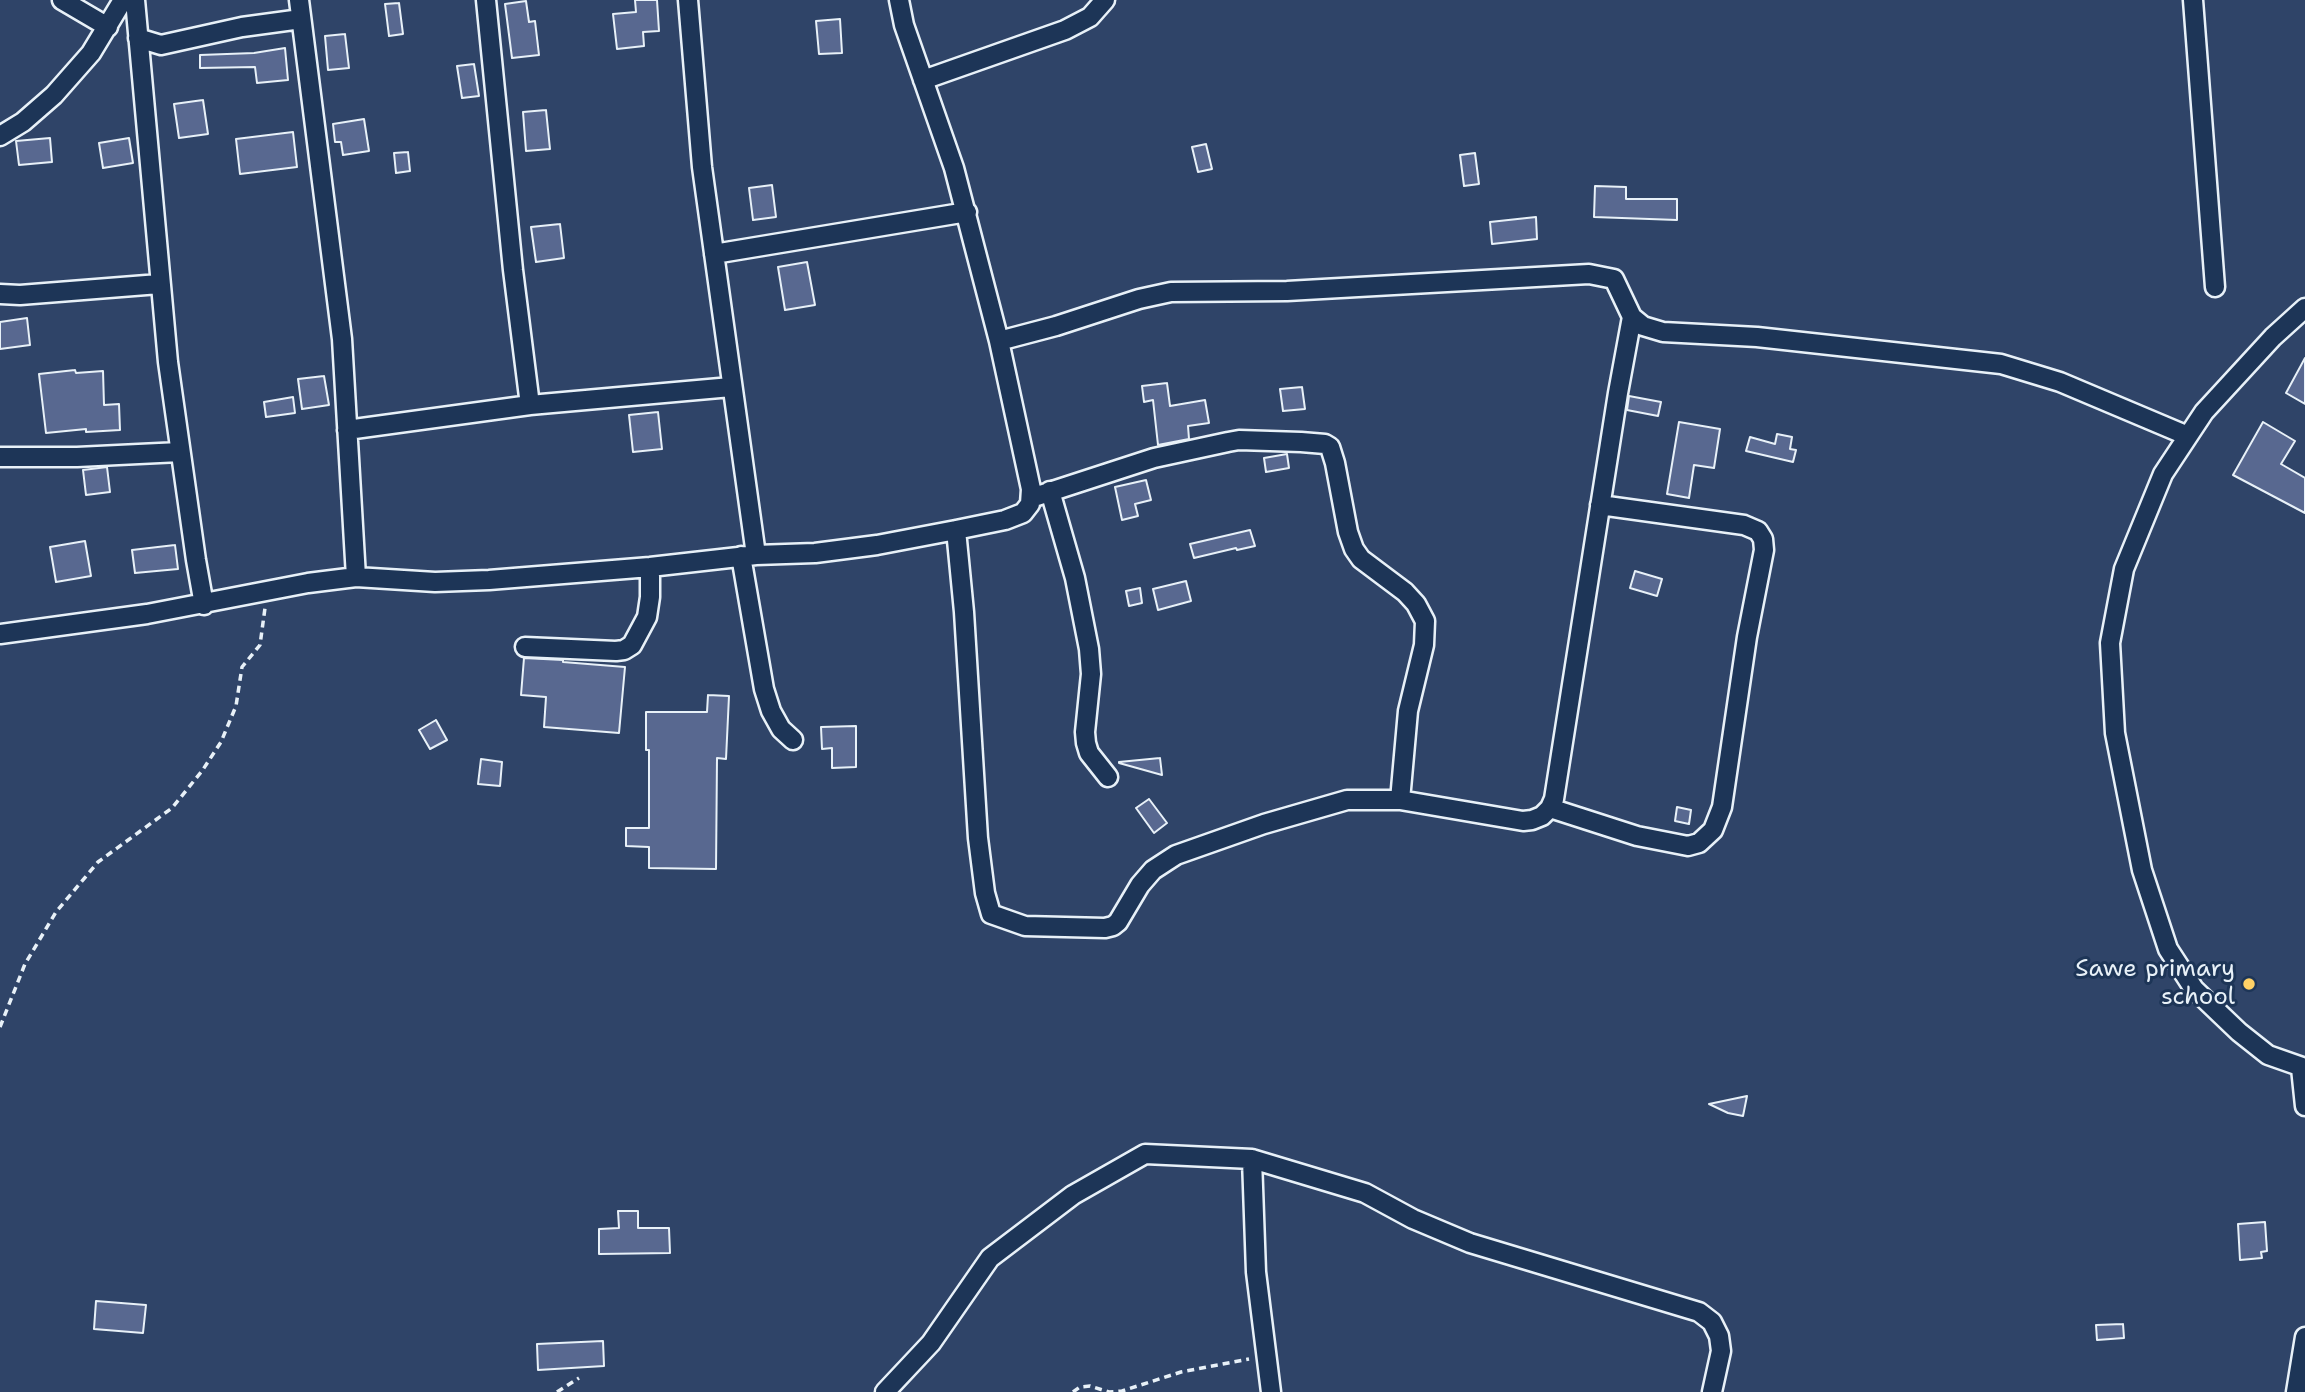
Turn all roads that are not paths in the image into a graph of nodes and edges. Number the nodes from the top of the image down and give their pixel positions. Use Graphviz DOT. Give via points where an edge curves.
graph roads {
  1 [pos="62,0"];
  2 [pos="123,0"];
  3 [pos="135,0"];
  4 [pos="299,0"];
  5 [pos="486,0"];
  6 [pos="688,0"];
  7 [pos="899,0"];
  8 [pos="1105,0"];
  9 [pos="2193,0"];
  10 [pos="301,19"];
  11 [pos="108,27"];
  12 [pos="138,38"];
  13 [pos="923,80"];
  14 [pos="0,136"];
  15 [pos="967,212"];
  16 [pos="714,254"];
  17 [pos="159,284"];
  18 [pos="2216,288"];
  19 [pos="0,294"];
  20 [pos="2305,308"];
  21 [pos="1632,317"];
  22 [pos="999,341"];
  23 [pos="731,387"];
  24 [pos="530,405"];
  25 [pos="347,430"];
  26 [pos="2188,436"];
  27 [pos="180,452"];
  28 [pos="0,457"];
  29 [pos="1050,491"];
  30 [pos="1031,498"];
  31 [pos="1600,505"];
  32 [pos="956,530"];
  33 [pos="748,555"];
  34 [pos="650,567"];
  35 [pos="356,577"];
  36 [pos="204,604"];
  37 [pos="0,634"];
  38 [pos="525,647"];
  39 [pos="793,740"];
  40 [pos="1108,777"];
  41 [pos="1399,800"];
  42 [pos="1550,808"];
  43 [pos="2303,1068"];
  44 [pos="2305,1106"];
  45 [pos="1252,1159"];
  46 [pos="2305,1337"];
  47 [pos="885,1392"];
  48 [pos="1271,1392"];
  49 [pos="1712,1392"];
  50 [pos="2296,1392"];
  1 -- 11 [label="street"];
  2 -- 11 [label="street"];
  3 -- 12 [label="street"];
  4 -- 10 [label="street"];
  5 -- 24 [label="street"];
  6 -- 16 [label="street"];
  7 -- 13 [label="street"];
  8 -- 13 [label="street" via="1090,17 1065,30"];
  9 -- 18 [label="street"];
  10 -- 12 [label="street" via="161,45"];
  10 -- 25 [label="street" via="342,339"];
  11 -- 14 [label="street" via="54,95"];
  12 -- 17 [label="street"];
  13 -- 15 [label="street"];
  15 -- 16 [label="street"];
  15 -- 22 [label="street"];
  16 -- 23 [label="street"];
  17 -- 19 [label="street"];
  17 -- 27 [label="street"];
  20 -- 26 [label="street" via="2204,412"];
  21 -- 22 [label="street" via="1614,279 1574,273 1367,288 1171,292"];
  21 -- 26 [label="street" via="1663,332 1757,337 2001,364 2060,382"];
  21 -- 31 [label="street"];
  22 -- 30 [label="street" via="1026,455"];
  23 -- 24 [label="street"];
  23 -- 33 [label="street"];
  24 -- 25 [label="street"];
  25 -- 35 [label="street"];
  26 -- 43 [label="street" via="2163,474 2123,569 2110,643 2115,733 2142,870 2168,949 2194,989 2239,1032 2268,1055"];
  27 -- 28 [label="street"];
  27 -- 36 [label="street"];
  29 -- 30 [label="street"];
  29 -- 40 [label="street" via="1089,649 1086,743"];
  29 -- 41 [label="street" via="1154,458 1239,440 1330,447 1354,549 1405,592 1425,621 1408,711"];
  30 -- 32 [label="street" via="1023,513"];
  31 -- 42 [label="street"];
  31 -- 42 [label="street" via="1744,525 1758,531 1763,540 1722,807 1713,830 1688,846 1637,836"];
  32 -- 33 [label="street" via="815,553"];
  32 -- 41 [label="street" via="978,838 991,914 1025,926 1113,926 1153,870 1175,855 1347,800"];
  33 -- 34 [label="street"];
  33 -- 39 [label="street" via="764,689 781,729"];
  34 -- 35 [label="street" via="435,582"];
  34 -- 38 [label="street" via="647,617 632,645 616,652"];
  35 -- 36 [label="street"];
  36 -- 37 [label="street"];
  41 -- 42 [label="street" via="1523,821 1542,816"];
  43 -- 44 [label="street"];
  45 -- 47 [label="street" via="1145,1154 1073,1195 990,1258 932,1343"];
  45 -- 48 [label="street" via="1256,1272"];
  45 -- 49 [label="street" via="1365,1194 1470,1243 1699,1312 1712,1322 1719,1336 1721,1351"];
  46 -- 50 [label="street"];
}
